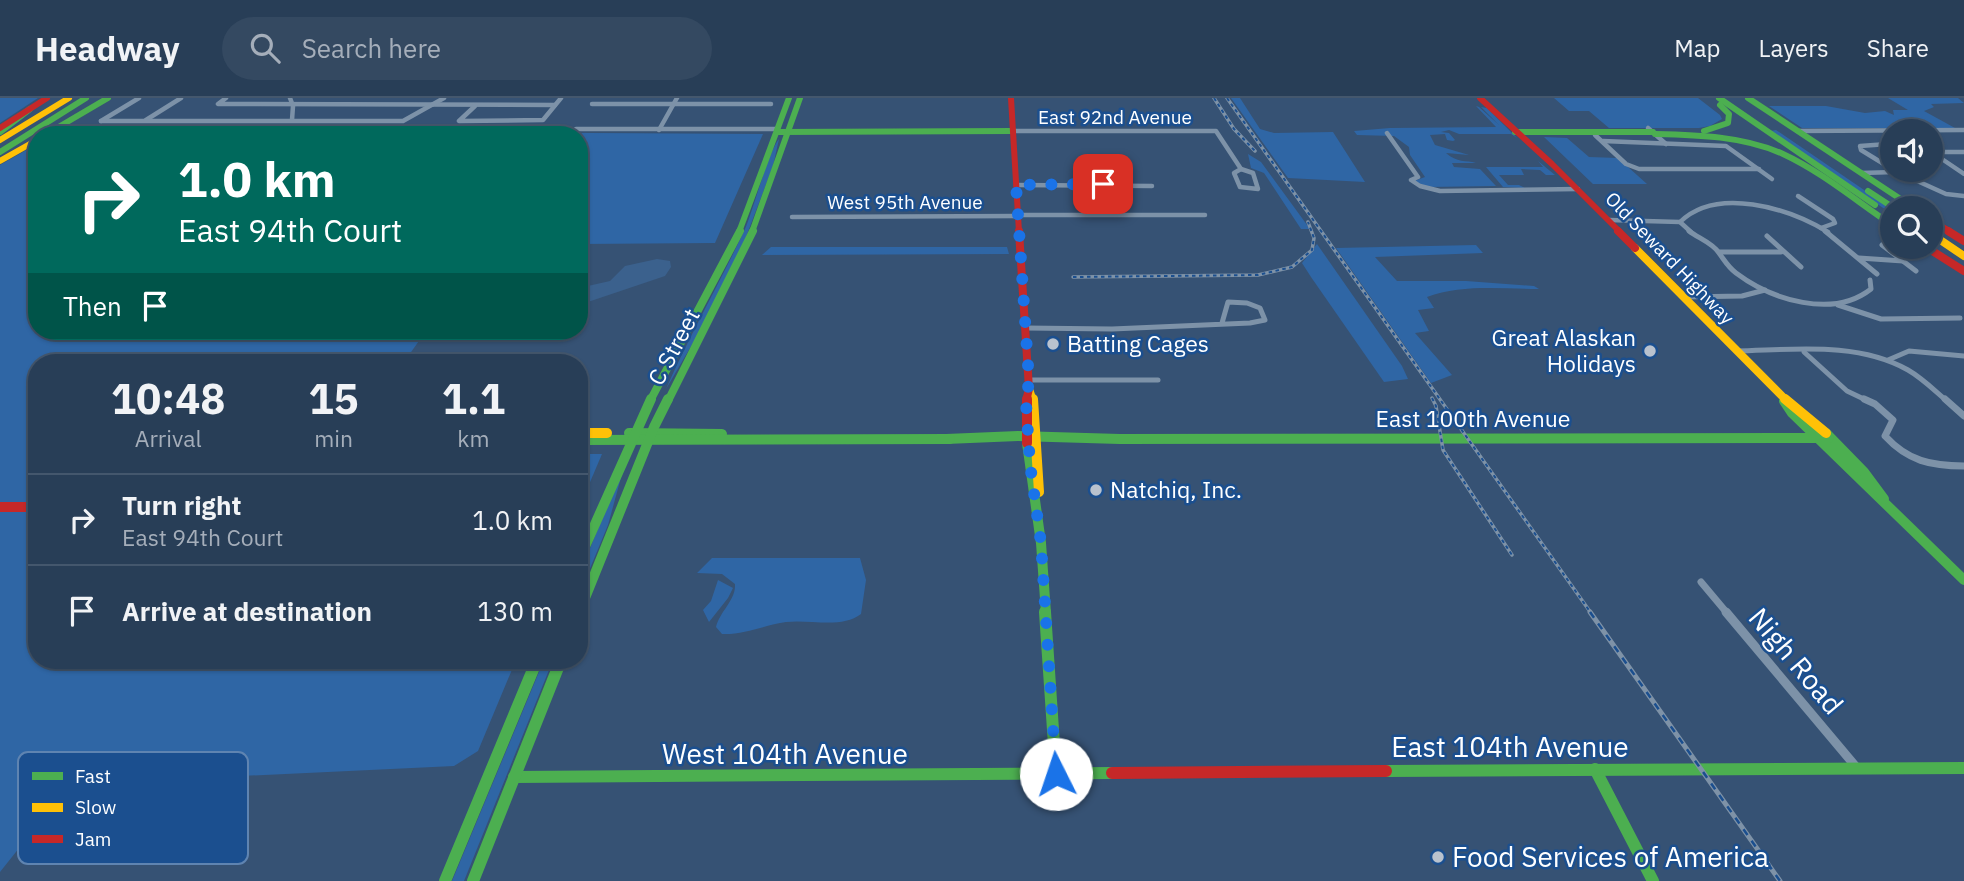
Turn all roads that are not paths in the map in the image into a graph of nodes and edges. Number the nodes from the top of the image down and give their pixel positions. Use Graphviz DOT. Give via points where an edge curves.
graph roads {
  1 [pos="47,98"];
  2 [pos="69,98"];
  3 [pos="86,98"];
  4 [pos="107,98"];
  5 [pos="139,98"];
  6 [pos="181,98"];
  7 [pos="226,98"];
  8 [pos="290,98"];
  9 [pos="444,98"];
  10 [pos="561,98"];
  11 [pos="677,98"];
  12 [pos="789,98"];
  13 [pos="800,98"];
  14 [pos="1011,98"];
  15 [pos="1480,98"];
  16 [pos="1487,98"];
  17 [pos="1712,98"];
  18 [pos="1719,98"];
  19 [pos="1731,98"];
  20 [pos="1748,98"];
  21 [pos="592,104"];
  22 [pos="674,104"];
  23 [pos="771,104"];
  24 [pos="432,105"];
  25 [pos="475,105"];
  26 [pos="555,105"];
  27 [pos="293,106"];
  28 [pos="292,120"];
  29 [pos="145,121"];
  30 [pos="41,126"];
  31 [pos="60,126"];
  32 [pos="0,130"];
  33 [pos="588,130"];
  34 [pos="659,130"];
  35 [pos="1964,130"];
  36 [pos="783,131"];
  37 [pos="1013,131"];
  38 [pos="1797,131"];
  39 [pos="1652,132"];
  40 [pos="1387,133"];
  41 [pos="28,134"];
  42 [pos="1523,136"];
  43 [pos="1599,138"];
  44 [pos="0,140"];
  45 [pos="1667,144"];
  46 [pos="28,145"];
  47 [pos="1880,145"];
  48 [pos="0,152"];
  49 [pos="1964,152"];
  50 [pos="0,161"];
  51 [pos="1880,162"];
  52 [pos="1241,169"];
  53 [pos="1759,169"];
  54 [pos="1880,171"];
  55 [pos="1861,173"];
  56 [pos="1964,174"];
  57 [pos="1772,179"];
  58 [pos="1923,182"];
  59 [pos="1016,185"];
  60 [pos="1152,186"];
  61 [pos="1578,189"];
  62 [pos="1798,196"];
  63 [pos="1896,196"];
  64 [pos="1962,198"];
  65 [pos="1880,199"];
  66 [pos="1880,209"];
  67 [pos="1205,215"];
  68 [pos="1019,216"];
  69 [pos="792,217"];
  70 [pos="1880,217"];
  71 [pos="1609,220"];
  72 [pos="1680,222"];
  73 [pos="1943,227"];
  74 [pos="1821,229"];
  75 [pos="1766,236"];
  76 [pos="1964,241"];
  77 [pos="1943,242"];
  78 [pos="1719,252"];
  79 [pos="1781,252"];
  80 [pos="1943,255"];
  81 [pos="1964,256"];
  82 [pos="1858,258"];
  83 [pos="1901,259"];
  84 [pos="1903,261"];
  85 [pos="1801,267"];
  86 [pos="1964,269"];
  87 [pos="1916,271"];
  88 [pos="1877,274"];
  89 [pos="1870,280"];
  90 [pos="1765,290"];
  91 [pos="1684,297"];
  92 [pos="1837,304"];
  93 [pos="1960,318"];
  94 [pos="1222,323"];
  95 [pos="1026,328"];
  96 [pos="1736,351"];
  97 [pos="1804,351"];
  98 [pos="1964,356"];
  99 [pos="1888,360"];
  100 [pos="1158,380"];
  101 [pos="1029,384"];
  102 [pos="1782,397"];
  103 [pos="1953,406"];
  104 [pos="1964,406"];
  105 [pos="1964,416"];
  106 [pos="588,434"];
  107 [pos="770,434"];
  108 [pos="632,436"];
  109 [pos="650,437"];
  110 [pos="1032,438"];
  111 [pos="1817,438"];
  112 [pos="1829,438"];
  113 [pos="588,439"];
  114 [pos="804,439"];
  115 [pos="735,440"];
  116 [pos="1964,466"];
  117 [pos="1884,499"];
  118 [pos="0,507"];
  119 [pos="28,507"];
  120 [pos="588,539"];
  121 [pos="1960,572"];
  122 [pos="1964,580"];
  123 [pos="1701,582"];
  124 [pos="588,591"];
  125 [pos="533,669"];
  126 [pos="557,669"];
  127 [pos="1857,768"];
  128 [pos="1964,768"];
  129 [pos="1595,769"];
  130 [pos="1056,774"];
  131 [pos="514,777"];
  132 [pos="445,881"];
  133 [pos="473,881"];
  134 [pos="1653,881"];
  1 -- 32 [label="main road"];
  2 -- 44 [label="main road"];
  3 -- 30 [label="main road"];
  4 -- 31 [label="main road"];
  5 -- 29 [label="street" via="101,121"];
  6 -- 29 [label="street"];
  7 -- 27 [label="street" via="218,104"];
  8 -- 27 [label="street"];
  9 -- 24 [label="street"];
  10 -- 26 [label="street"];
  11 -- 22 [label="street"];
  12 -- 36 [label="main road, C Street"];
  13 -- 36 [label="main road, C Street"];
  14 -- 37 [label="main road"];
  15 -- 42 [label="main road, Old Seward Highway"];
  16 -- 42 [label="main road, Old Seward Highway"];
  17 -- 39 [label="main road" via="1729,114 1725,126 1704,132"];
  18 -- 66 [label="main road"];
  19 -- 65 [label="main road"];
  20 -- 38 [label="main road"];
  21 -- 22 [label="street"];
  22 -- 23 [label="street"];
  22 -- 34 [label="street"];
  24 -- 25 [label="street"];
  24 -- 27 [label="street"];
  24 -- 28 [label="street" via="403,121"];
  25 -- 26 [label="street"];
  25 -- 26 [label="street" via="459,121 543,120"];
  27 -- 28 [label="street"];
  28 -- 29 [label="street"];
  33 -- 34 [label="street"];
  34 -- 36 [label="street"];
  35 -- 38 [label="street"];
  36 -- 37 [label="main road"];
  36 -- 108 [label="main road, C Street" via="723,268"];
  36 -- 109 [label="main road, C Street" via="744,253"];
  37 -- 52 [label="street, East 92nd Avenue" via="1216,131"];
  37 -- 59 [label="main road"];
  38 -- 55 [label="main road"];
  39 -- 42 [label="main road"];
  39 -- 43 [label="main road"];
  39 -- 45 [label="street"];
  39 -- 70 [label="main road" via="1711,136 1771,149"];
  40 -- 61 [label="street" via="1418,177 1411,180 1420,186 1440,191"];
  41 -- 48 [label="main road"];
  42 -- 43 [label="main road"];
  42 -- 61 [label="main road, Old Seward Highway"];
  43 -- 45 [label="street"];
  43 -- 53 [label="street" via="1634,167"];
  45 -- 53 [label="street" via="1726,146"];
  46 -- 50 [label="main road"];
  47 -- 51 [label="street" via="1860,146"];
  49 -- 56 [label="street" via="1936,155"];
  52 -- 52 [label="street" via="1234,173 1240,187 1258,189 1252,173"];
  53 -- 57 [label="street"];
  54 -- 55 [label="street"];
  55 -- 63 [label="main road"];
  58 -- 64 [label="street"];
  59 -- 60 [label="street"];
  59 -- 68 [label="main road"];
  61 -- 71 [label="main road, Old Seward Highway"];
  62 -- 74 [label="street" via="1833,219 1833,226"];
  67 -- 68 [label="street, West 95th Avenue"];
  68 -- 69 [label="street, West 95th Avenue"];
  68 -- 95 [label="main road"];
  71 -- 72 [label="street"];
  71 -- 91 [label="main road, Old Seward Highway"];
  72 -- 74 [label="street" via="1693,208 1734,205 1789,215"];
  72 -- 78 [label="street"];
  73 -- 76 [label="main road"];
  74 -- 82 [label="street"];
  75 -- 79 [label="street"];
  77 -- 81 [label="main road"];
  78 -- 79 [label="street"];
  78 -- 90 [label="street" via="1735,272"];
  79 -- 85 [label="street"];
  80 -- 86 [label="main road"];
  82 -- 84 [label="street"];
  82 -- 88 [label="street"];
  83 -- 84 [label="street"];
  84 -- 87 [label="street"];
  89 -- 92 [label="street" via="1867,294"];
  90 -- 91 [label="street" via="1742,296"];
  90 -- 92 [label="street" via="1810,303"];
  91 -- 96 [label="main road, Old Seward Highway"];
  92 -- 93 [label="street" via="1881,319"];
  94 -- 94 [label="street" via="1250,323 1265,320 1260,308 1228,302"];
  94 -- 95 [label="street"];
  95 -- 101 [label="main road"];
  96 -- 97 [label="street"];
  96 -- 102 [label="main road, Old Seward Highway"];
  97 -- 99 [label="street" via="1848,351"];
  97 -- 116 [label="street" via="1847,391 1885,411 1893,420 1885,436 1895,449 1917,463"];
  98 -- 99 [label="street" via="1909,351"];
  99 -- 103 [label="street" via="1910,371"];
  100 -- 101 [label="street"];
  101 -- 110 [label="main road" via="1026,400"];
  102 -- 111 [label="main road, Old Seward Highway"];
  102 -- 112 [label="main road, Old Seward Highway"];
  103 -- 104 [label="street"];
  103 -- 105 [label="street"];
  106 -- 108 [label="main road"];
  107 -- 109 [label="main road"];
  107 -- 114 [label="main road"];
  107 -- 115 [label="main road"];
  108 -- 109 [label="main road"];
  108 -- 113 [label="main road"];
  108 -- 120 [label="main road, C Street"];
  109 -- 115 [label="main road"];
  109 -- 124 [label="main road, C Street"];
  110 -- 111 [label="main road, East 100th Avenue"];
  110 -- 114 [label="main road, East 100th Avenue"];
  110 -- 130 [label="main road"];
  111 -- 112 [label="main road, East 100th Avenue"];
  111 -- 117 [label="main road, Old Seward Highway" via="1860,482"];
  112 -- 117 [label="main road, Old Seward Highway"];
  114 -- 115 [label="main road"];
  117 -- 121 [label="main road, Old Seward Highway"];
  118 -- 119 [label="main road"];
  121 -- 122 [label="main road, Old Seward Highway"];
  123 -- 127 [label="street, Nigh Road"];
  125 -- 132 [label="main road"];
  126 -- 131 [label="main road"];
  127 -- 128 [label="main road, East 104th Avenue"];
  127 -- 129 [label="main road, East 104th Avenue"];
  129 -- 130 [label="main road, East 104th Avenue"];
  129 -- 134 [label="main road"];
  130 -- 131 [label="main road, West 104th Avenue"];
  131 -- 133 [label="main road"];
}
